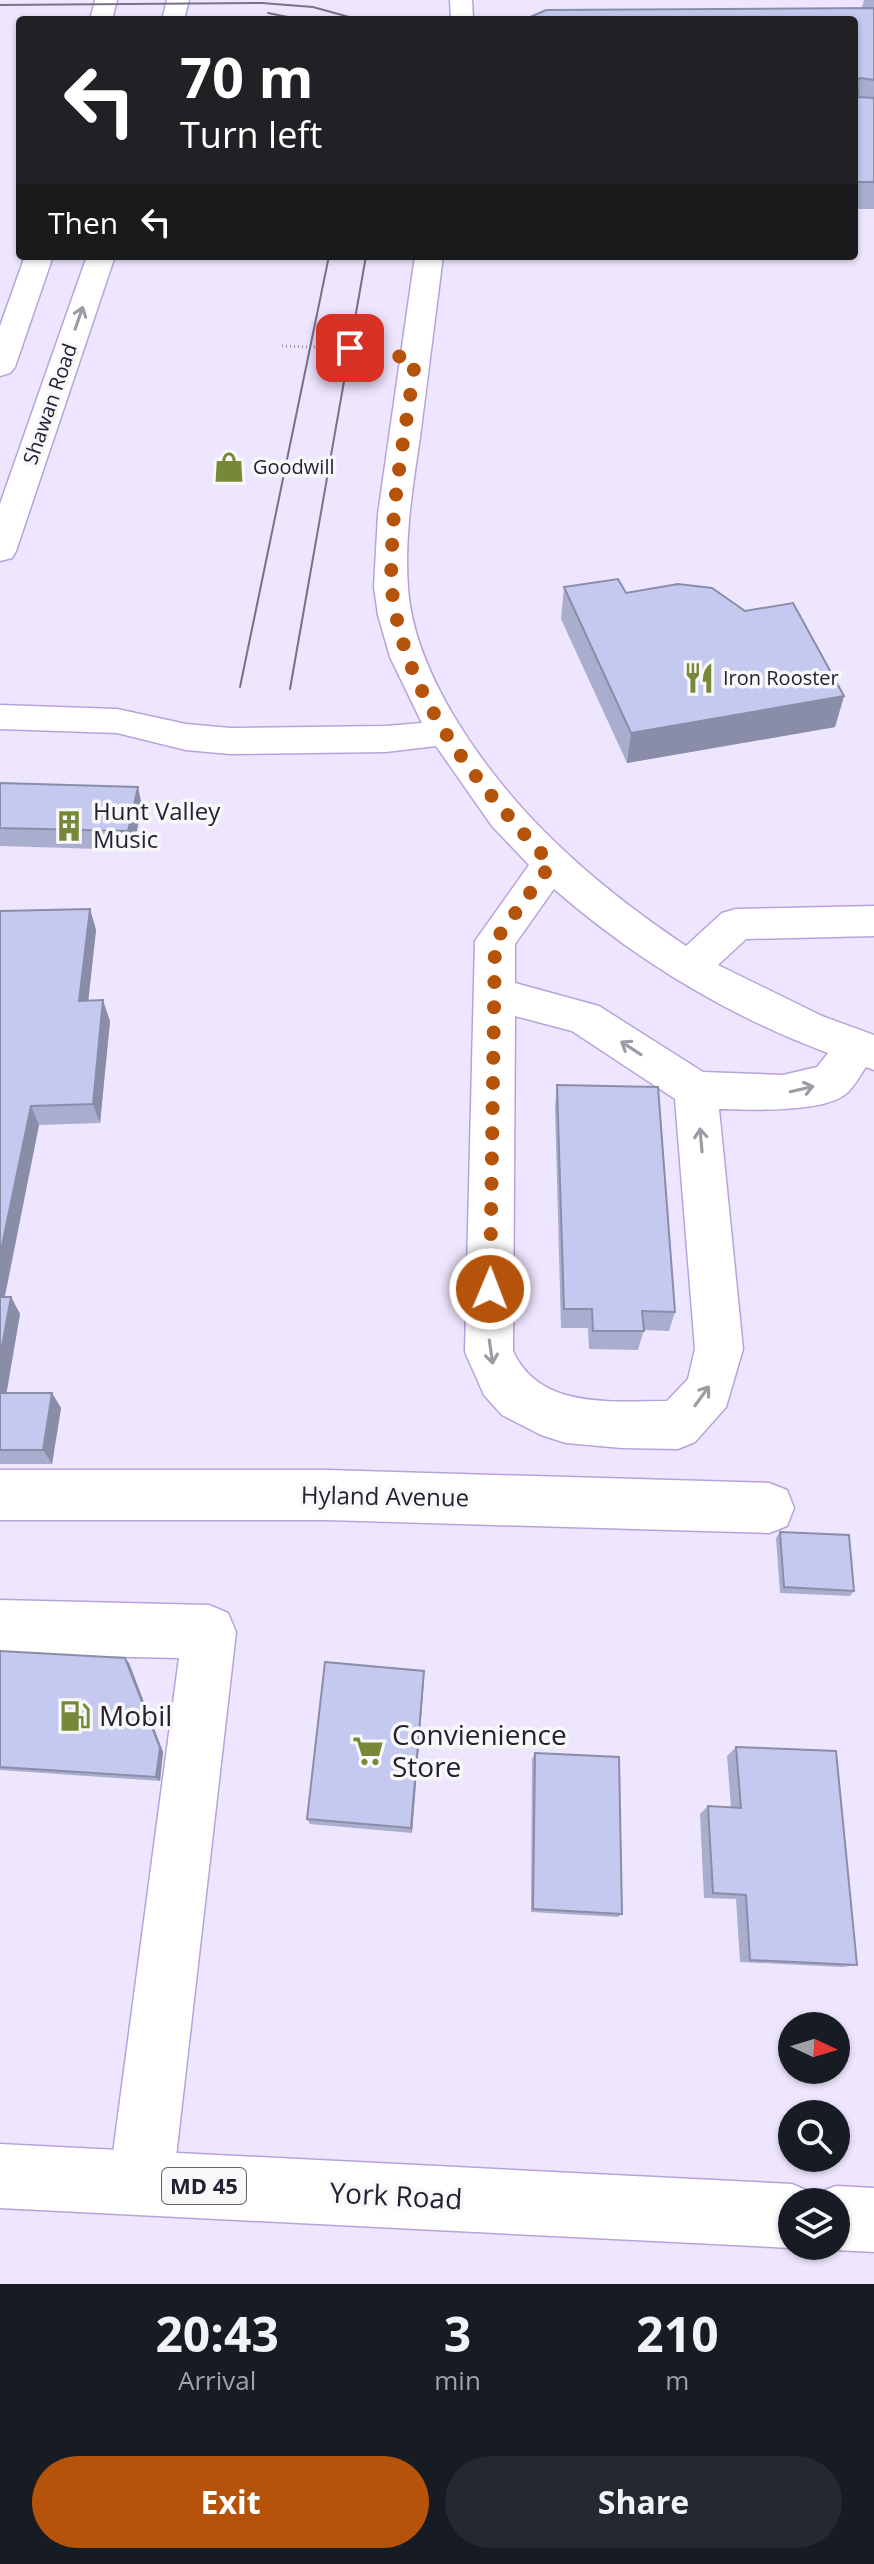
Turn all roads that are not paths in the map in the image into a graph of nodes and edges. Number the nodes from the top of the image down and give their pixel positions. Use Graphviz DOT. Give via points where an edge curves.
graph roads {
  1 [pos="38,260"];
  2 [pos="100,260"];
  3 [pos="428,260"];
  4 [pos="0,367"];
  5 [pos="0,551"];
  6 [pos="0,717"];
  7 [pos="443,733"];
  8 [pos="551,864"];
  9 [pos="874,921"];
  10 [pos="689,968"];
  11 [pos="494,994"];
  12 [pos="865,1050"];
  13 [pos="696,1090"];
  14 [pos="0,1495"];
  15 [pos="769,1508"];
  16 [pos="0,1627"];
  17 [pos="0,2176"];
  18 [pos="141,2183"];
  19 [pos="778,2215"];
  20 [pos="850,2219"];
  21 [pos="874,2220"];
  1 -- 4 [label="main road"];
  5 -- 2 [label="main road, Shawan Road, one-way"];
  3 -- 7 [label="main road" via="393,522 391,589 408,662"];
  6 -- 7 [label="main road" via="117,721 230,741"];
  7 -- 8 [label="main road" via="480,786"];
  8 -- 10 [label="main road" via="620,924"];
  8 -- 11 [label="main road" via="495,941"];
  9 -- 10 [label="main road" via="736,924"];
  10 -- 12 [label="main road" via="748,1002"];
  13 -- 11 [label="main road, one-way" via="584,1018"];
  11 -- 13 [label="main road, one-way" via="489,1352 496,1375 530,1408 571,1422 678,1425 709,1391 719,1349"];
  13 -- 12 [label="main road, one-way" via="783,1093 831,1082"];
  14 -- 15 [label="main road, Hyland Avenue" via="327,1495"];
  16 -- 18 [label="main road" via="209,1632"];
  17 -- 18 [label="main road, York Road / MD 45"];
  18 -- 19 [label="main road, York Road / MD 45"];
  20 -- 21 [label="main road"];
}
